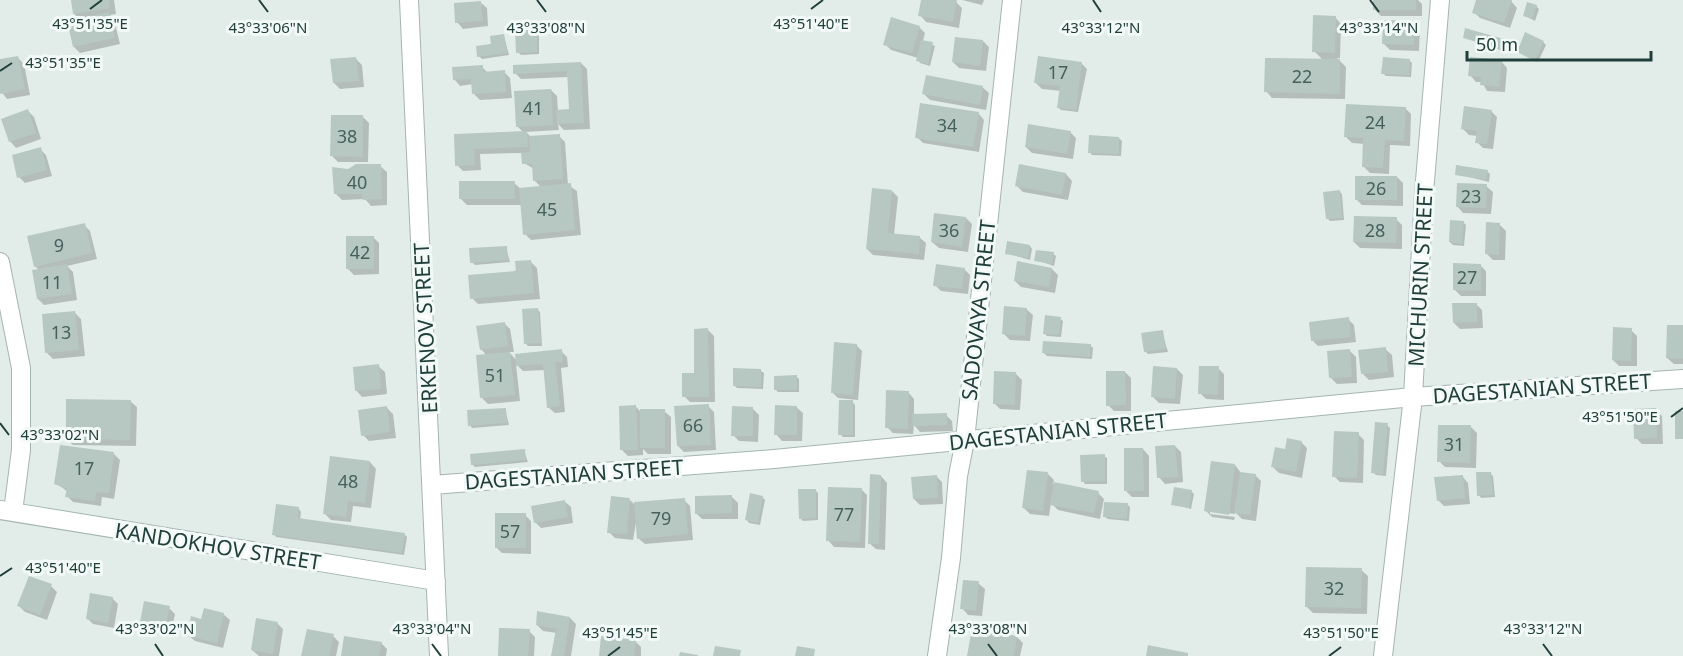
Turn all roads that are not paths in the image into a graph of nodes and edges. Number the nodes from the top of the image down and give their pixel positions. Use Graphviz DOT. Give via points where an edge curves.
graph roads {
  1 [pos="409,0"];
  2 [pos="1012,0"];
  3 [pos="1440,0"];
  4 [pos="0,262"];
  5 [pos="1683,379"];
  6 [pos="1413,397"];
  7 [pos="965,440"];
  8 [pos="432,484"];
  9 [pos="6,511"];
  10 [pos="436,581"];
  11 [pos="439,656"];
  12 [pos="937,656"];
  13 [pos="1383,656"];
  1 -- 8 [label="street, ERKENOV STREET"];
  2 -- 7 [label="street, SADOVAYA STREET"];
  3 -- 6 [label="street, MICHURIN STREET"];
  4 -- 9 [label="street" via="21,368 21,450"];
  5 -- 6 [label="street, DAGESTANIAN STREET"];
  6 -- 7 [label="street, DAGESTANIAN STREET"];
  6 -- 13 [label="street, MICHURIN STREET"];
  7 -- 8 [label="street, DAGESTANIAN STREET" via="774,459"];
  7 -- 12 [label="street, SADOVAYA STREET"];
  8 -- 10 [label="street, ERKENOV STREET"];
  9 -- 10 [label="street, KANDOKHOV STREET"];
  10 -- 11 [label="street, ERKENOV STREET"];
}
